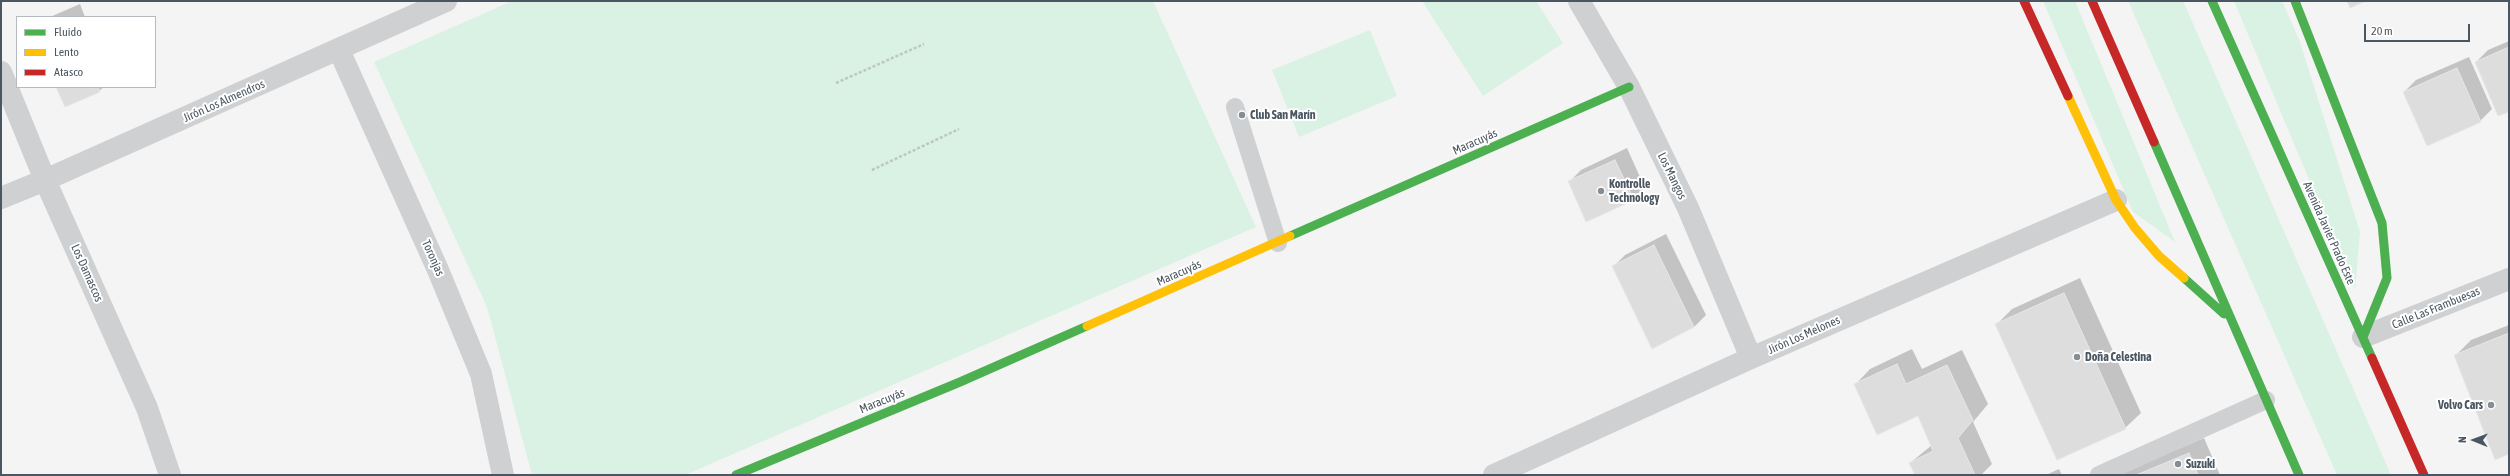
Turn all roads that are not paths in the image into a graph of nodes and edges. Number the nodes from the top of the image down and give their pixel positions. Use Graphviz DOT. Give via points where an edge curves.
graph roads {
  1 [pos="446,1"];
  2 [pos="1579,1"];
  3 [pos="2024,1"];
  4 [pos="2092,1"];
  5 [pos="2212,1"];
  6 [pos="2295,1"];
  7 [pos="339,50"];
  8 [pos="1,72"];
  9 [pos="1629,87"];
  10 [pos="1235,107"];
  11 [pos="45,180"];
  12 [pos="1,198"];
  13 [pos="2116,200"];
  14 [pos="1278,243"];
  15 [pos="2509,279"];
  16 [pos="2229,319"];
  17 [pos="2363,337"];
  18 [pos="1751,358"];
  19 [pos="2266,400"];
  20 [pos="170,475"];
  21 [pos="503,475"];
  22 [pos="736,475"];
  23 [pos="1494,475"];
  24 [pos="2099,475"];
  25 [pos="2299,475"];
  26 [pos="2424,475"];
  1 -- 7 [label="street, Jirón Los Almendros"];
  2 -- 9 [label="street, Los Mangos"];
  3 -- 13 [label="main road"];
  4 -- 16 [label="main road"];
  5 -- 17 [label="main road, Avenida Javier Prado Este"];
  6 -- 17 [label="main road" via="2382,223 2387,278"];
  7 -- 11 [label="street, Jirón Los Almendros"];
  7 -- 21 [label="street, Toronjas" via="482,374"];
  8 -- 11 [label="street, Los Damascos"];
  9 -- 14 [label="main road, Maracuyás"];
  9 -- 18 [label="street, Los Mangos" via="1688,208"];
  10 -- 14 [label="lane"];
  11 -- 12 [label="street, Jirón Los Almendros"];
  11 -- 20 [label="street, Los Damascos" via="147,408"];
  13 -- 16 [label="main road" via="2159,256"];
  13 -- 18 [label="street, Jirón Los Melones"];
  14 -- 22 [label="main road, Maracuyás" via="960,382"];
  15 -- 17 [label="street, Calle Las Frambuesas"];
  16 -- 19 [label="main road"];
  17 -- 26 [label="main road, Avenida Javier Prado Este"];
  18 -- 23 [label="street, Jirón Los Melones"];
  19 -- 24 [label="lane"];
  19 -- 25 [label="main road"];
}
